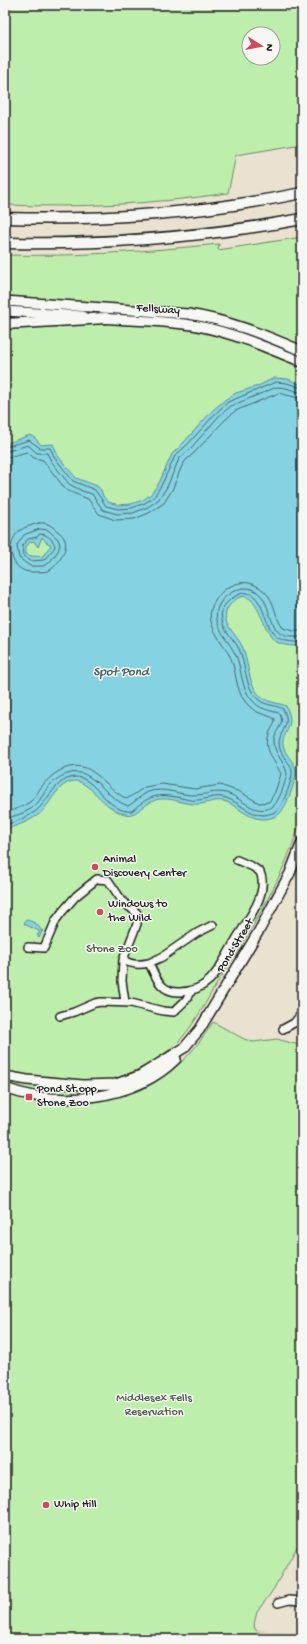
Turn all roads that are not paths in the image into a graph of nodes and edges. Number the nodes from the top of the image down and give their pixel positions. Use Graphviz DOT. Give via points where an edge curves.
graph roads {
  1 [pos="302,193"];
  2 [pos="5,218"];
  3 [pos="302,219"];
  4 [pos="5,243"];
  5 [pos="5,301"];
  6 [pos="5,311"];
  7 [pos="106,318"];
  8 [pos="5,324"];
  9 [pos="302,350"];
  10 [pos="302,362"];
  11 [pos="302,842"];
  12 [pos="300,855"];
  13 [pos="237,860"];
  14 [pos="213,925"];
  15 [pos="28,947"];
  16 [pos="123,960"];
  17 [pos="149,963"];
  18 [pos="191,992"];
  19 [pos="125,1002"];
  20 [pos="302,1013"];
  21 [pos="60,1016"];
  22 [pos="283,1029"];
  23 [pos="184,1048"];
  24 [pos="5,1076"];
  25 [pos="5,1088"];
  26 [pos="302,1601"];
  27 [pos="278,1603"];
  1 -- 2 [label="highway" via="231,206 162,213 70,218"];
  3 -- 4 [label="highway" via="150,240"];
  5 -- 9 [label="main road, Fellsway" via="188,314 240,326"];
  6 -- 7 [label="main road, Fellsway"];
  7 -- 8 [label="highway"];
  7 -- 10 [label="main road, Fellsway" via="177,323 205,328 242,338"];
  11 -- 12 [label="main road, Pond Street"];
  12 -- 23 [label="main road, Pond Street" via="260,929 200,1029"];
  13 -- 18 [label="street" via="260,872 262,882 259,898 214,975 206,984"];
  14 -- 17 [label="street"];
  15 -- 16 [label="street" via="44,948 56,920 69,902 97,880 108,880 123,902 137,913 137,924"];
  16 -- 17 [label="street" via="130,964"];
  16 -- 19 [label="street"];
  17 -- 18 [label="street" via="164,989 172,992"];
  18 -- 19 [label="street" via="187,1000 174,1012"];
  19 -- 21 [label="street" via="95,1003"];
  20 -- 22 [label="street" via="294,1023"];
  23 -- 24 [label="main road, Pond Street" via="139,1076 116,1084 51,1082"];
  23 -- 25 [label="main road, Pond Street" via="170,1065 156,1075 109,1094 47,1097"];
  26 -- 27 [label="street" via="289,1600"];
}
